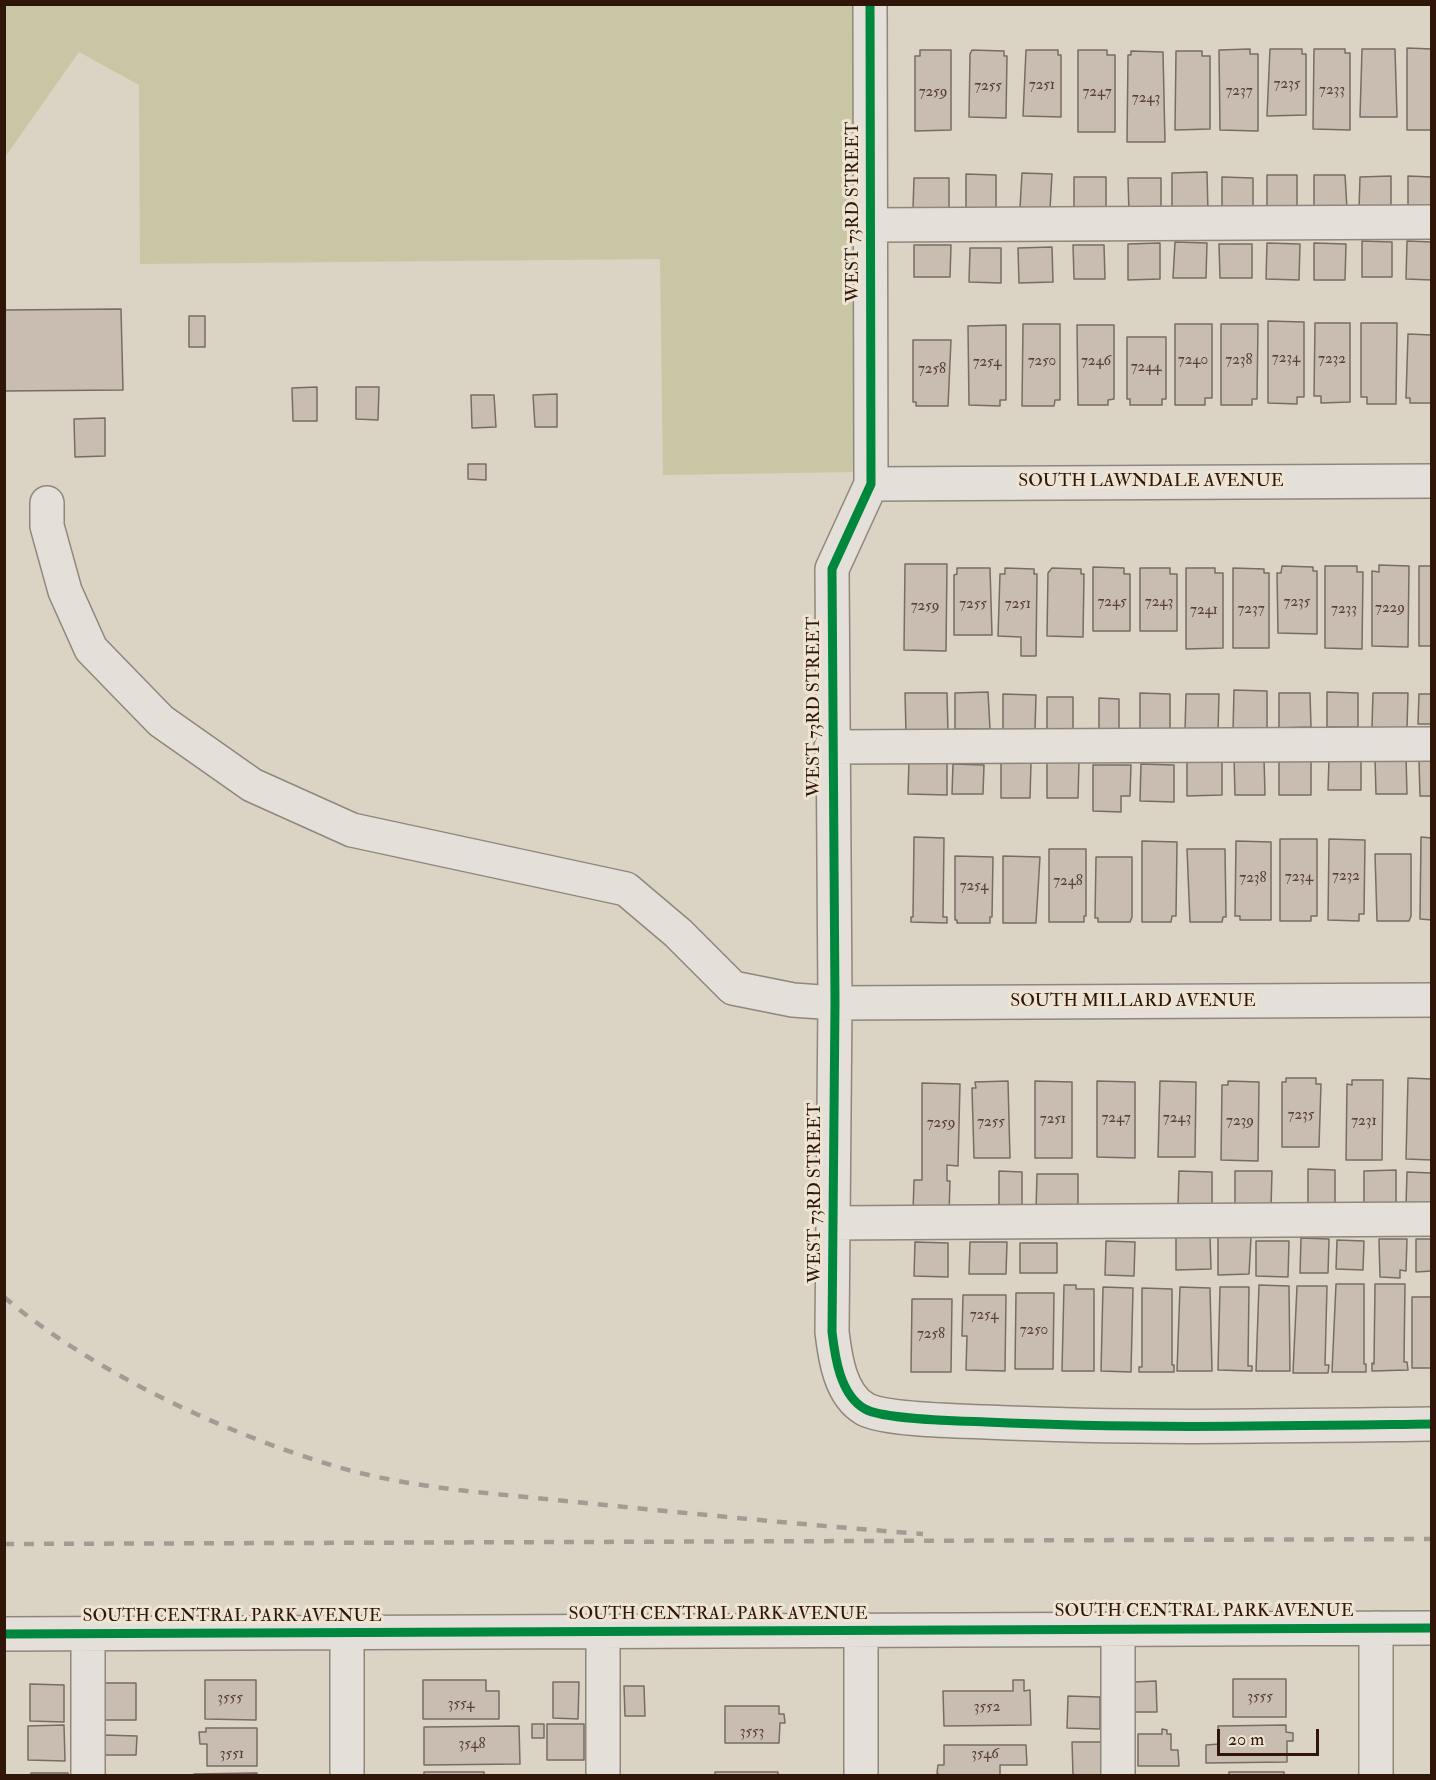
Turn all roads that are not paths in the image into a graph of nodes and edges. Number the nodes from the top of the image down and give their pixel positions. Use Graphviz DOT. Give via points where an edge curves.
graph roads {
  1 [pos="870,4"];
  2 [pos="1431,222"];
  3 [pos="871,225"];
  4 [pos="1431,481"];
  5 [pos="871,484"];
  6 [pos="47,503"];
  7 [pos="1431,744"];
  8 [pos="831,747"];
  9 [pos="1431,1000"];
  10 [pos="835,1003"];
  11 [pos="1431,1219"];
  12 [pos="833,1223"];
  13 [pos="1431,1424"];
  14 [pos="1376,1628"];
  15 [pos="1431,1628"];
  16 [pos="1118,1629"];
  17 [pos="861,1630"];
  18 [pos="603,1632"];
  19 [pos="347,1633"];
  20 [pos="4,1634"];
  21 [pos="88,1634"];
  22 [pos="88,1776"];
  23 [pos="347,1776"];
  24 [pos="603,1776"];
  25 [pos="861,1776"];
  26 [pos="1118,1776"];
  27 [pos="1376,1776"];
  1 -- 3 [label="street, WEST 73RD STREET"];
  2 -- 3 [label="street"];
  3 -- 5 [label="street, WEST 73RD STREET"];
  4 -- 5 [label="street, SOUTH LAWNDALE AVENUE"];
  5 -- 8 [label="street, WEST 73RD STREET" via="832,569"];
  6 -- 10 [label="street, SOUTH MILLARD AVENUE" via="46,526 65,591 91,649 161,721 252,785 352,830 626,889 678,933 733,988 793,1000"];
  7 -- 8 [label="street"];
  8 -- 10 [label="street, WEST 73RD STREET"];
  9 -- 10 [label="street, SOUTH MILLARD AVENUE"];
  10 -- 12 [label="street, WEST 73RD STREET"];
  11 -- 12 [label="street"];
  12 -- 13 [label="street, WEST 73RD STREET" via="832,1332 837,1365 845,1388 865,1409 906,1418 1098,1427"];
  14 -- 15 [label="street, SOUTH CENTRAL PARK AVENUE"];
  14 -- 16 [label="street, SOUTH CENTRAL PARK AVENUE"];
  14 -- 27 [label="street"];
  16 -- 17 [label="street, SOUTH CENTRAL PARK AVENUE"];
  16 -- 26 [label="street"];
  17 -- 18 [label="street, SOUTH CENTRAL PARK AVENUE"];
  17 -- 25 [label="street"];
  18 -- 19 [label="street, SOUTH CENTRAL PARK AVENUE"];
  18 -- 24 [label="street"];
  19 -- 21 [label="street, SOUTH CENTRAL PARK AVENUE"];
  19 -- 23 [label="street"];
  20 -- 21 [label="street, SOUTH CENTRAL PARK AVENUE"];
  21 -- 22 [label="street"];
}
